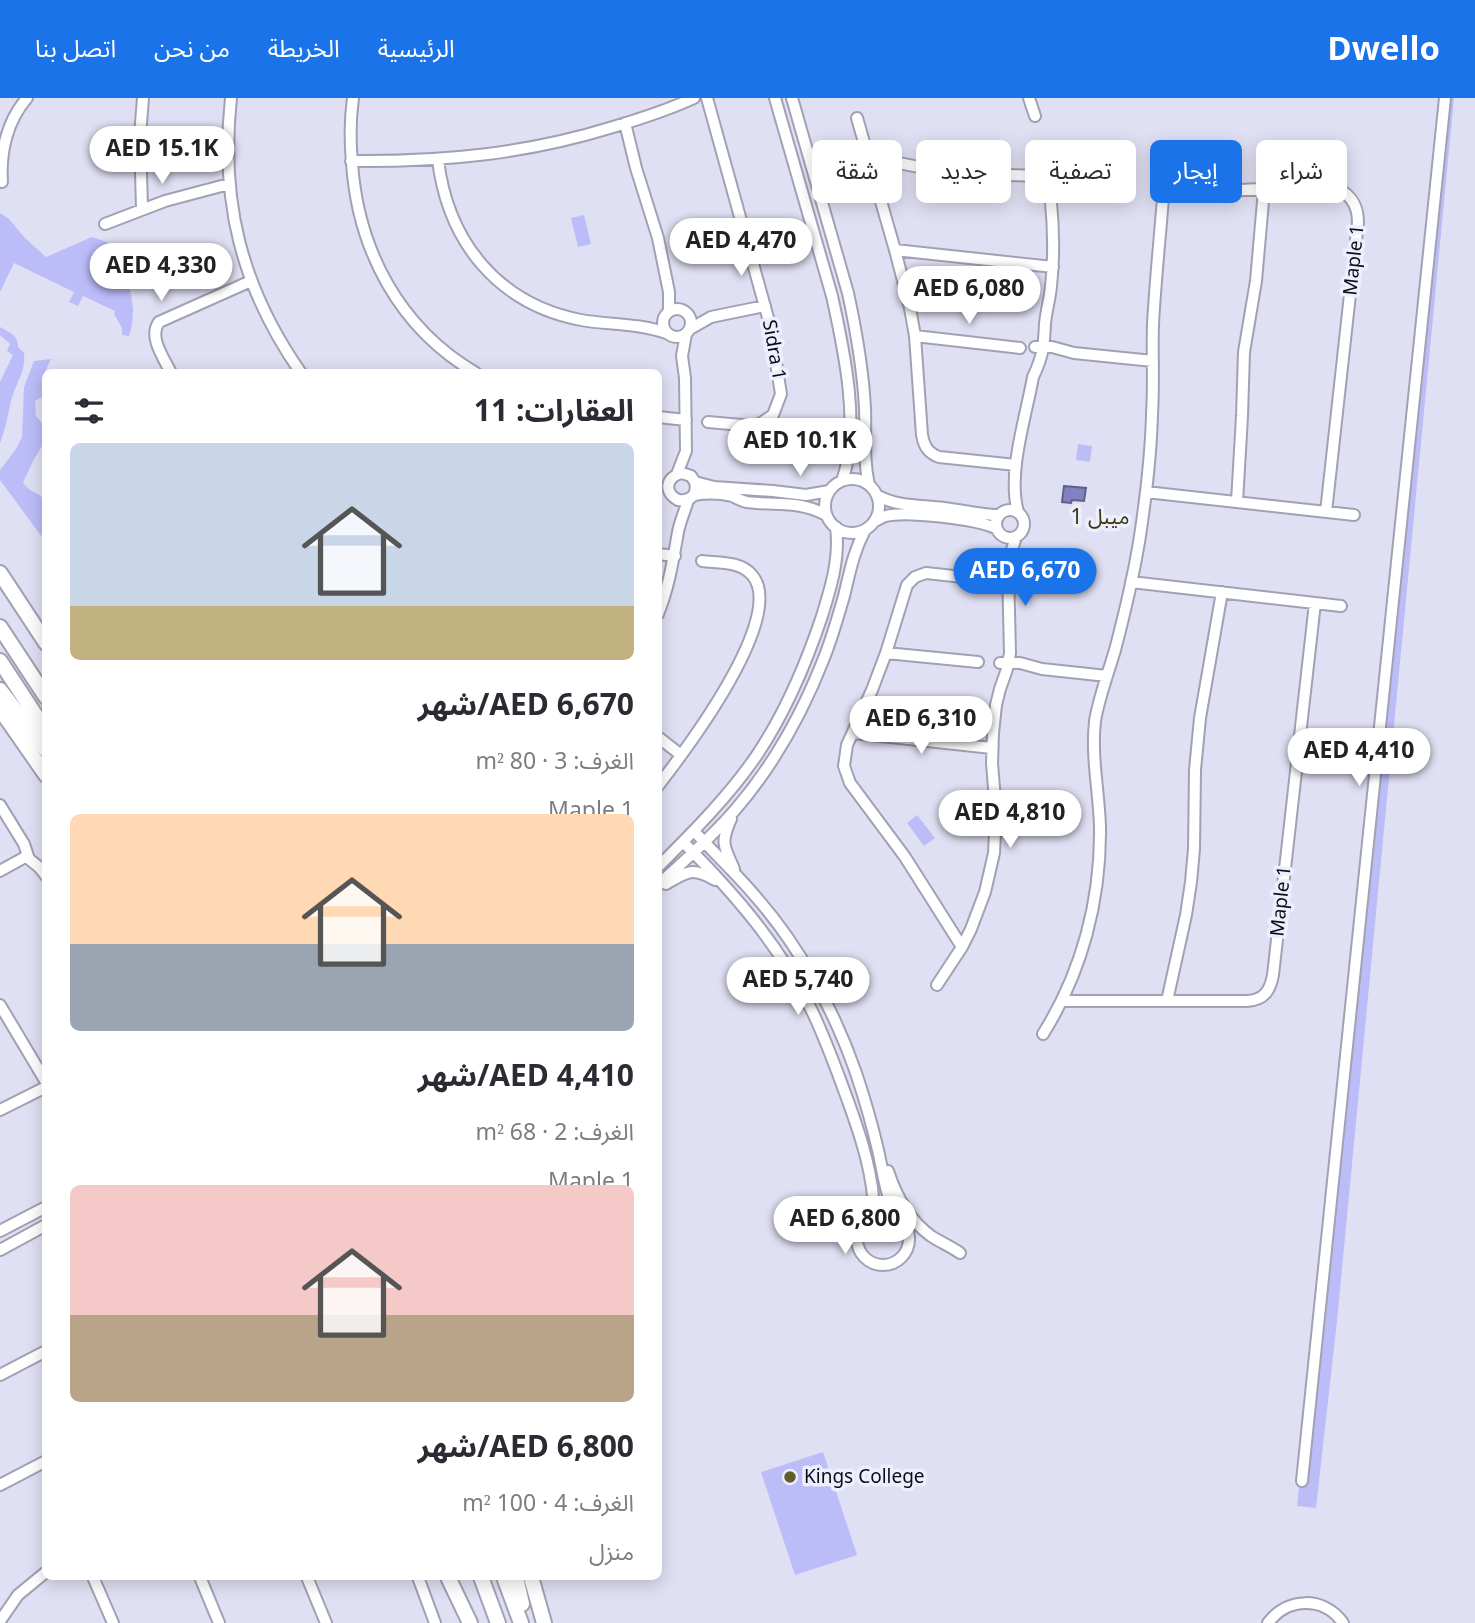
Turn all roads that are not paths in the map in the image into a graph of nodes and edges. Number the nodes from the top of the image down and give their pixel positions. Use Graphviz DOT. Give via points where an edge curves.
graph roads {
  1 [pos="143,98"];
  2 [pos="231,98"];
  3 [pos="353,98"];
  4 [pos="694,98"];
  5 [pos="707,98"];
  6 [pos="775,98"];
  7 [pos="792,98"];
  8 [pos="1029,98"];
  9 [pos="1445,98"];
  10 [pos="23,101"];
  11 [pos="1035,117"];
  12 [pos="856,118"];
  13 [pos="625,123"];
  14 [pos="3,134"];
  15 [pos="863,140"];
  16 [pos="438,160"];
  17 [pos="351,161"];
  18 [pos="902,164"];
  19 [pos="1025,175"];
  20 [pos="2,182"];
  21 [pos="229,184"];
  22 [pos="1347,194"];
  23 [pos="882,203"];
  24 [pos="1051,203"];
  25 [pos="1163,203"];
  26 [pos="1263,203"];
  27 [pos="142,209"];
  28 [pos="106,223"];
  29 [pos="895,250"];
  30 [pos="1053,267"];
  31 [pos="251,281"];
  32 [pos="668,286"];
  33 [pos="765,306"];
  34 [pos="685,312"];
  35 [pos="666,315"];
  36 [pos="711,317"];
  37 [pos="636,326"];
  38 [pos="688,332"];
  39 [pos="668,334"];
  40 [pos="915,336"];
  41 [pos="1020,348"];
  42 [pos="1039,349"];
  43 [pos="682,356"];
  44 [pos="1153,362"];
  45 [pos="170,369"];
  46 [pos="298,369"];
  47 [pos="470,369"];
  48 [pos="662,417"];
  49 [pos="686,420"];
  50 [pos="708,422"];
  51 [pos="686,451"];
  52 [pos="1016,465"];
  53 [pos="677,474"];
  54 [pos="693,479"];
  55 [pos="842,481"];
  56 [pos="869,485"];
  57 [pos="1014,489"];
  58 [pos="829,491"];
  59 [pos="1146,492"];
  60 [pos="878,496"];
  61 [pos="674,498"];
  62 [pos="691,498"];
  63 [pos="1237,502"];
  64 [pos="1018,512"];
  65 [pos="1326,512"];
  66 [pos="1001,513"];
  67 [pos="826,515"];
  68 [pos="1354,515"];
  69 [pos="875,521"];
  70 [pos="836,527"];
  71 [pos="679,529"];
  72 [pos="865,530"];
  73 [pos="999,532"];
  74 [pos="1016,537"];
  75 [pos="662,554"];
  76 [pos="675,556"];
  77 [pos="1009,559"];
  78 [pos="702,561"];
  79 [pos="0,573"];
  80 [pos="1009,582"];
  81 [pos="1131,582"];
  82 [pos="0,583"];
  83 [pos="1222,592"];
  84 [pos="1315,603"];
  85 [pos="662,604"];
  86 [pos="1341,606"];
  87 [pos="23,607"];
  88 [pos="0,627"];
  89 [pos="42,637"];
  90 [pos="886,653"];
  91 [pos="0,661"];
  92 [pos="978,662"];
  93 [pos="1004,666"];
  94 [pos="1107,676"];
  95 [pos="0,690"];
  96 [pos="42,691"];
  97 [pos="0,709"];
  98 [pos="0,722"];
  99 [pos="42,726"];
  100 [pos="853,733"];
  101 [pos="662,740"];
  102 [pos="42,745"];
  103 [pos="28,748"];
  104 [pos="992,748"];
  105 [pos="681,755"];
  106 [pos="42,769"];
  107 [pos="662,781"];
  108 [pos="0,805"];
  109 [pos="735,810"];
  110 [pos="699,837"];
  111 [pos="682,842"];
  112 [pos="693,853"];
  113 [pos="28,857"];
  114 [pos="662,863"];
  115 [pos="0,871"];
  116 [pos="42,872"];
  117 [pos="737,875"];
  118 [pos="662,883"];
  119 [pos="662,885"];
  120 [pos="725,885"];
  121 [pos="962,947"];
  122 [pos="937,985"];
  123 [pos="1062,1001"];
  124 [pos="1167,1001"];
  125 [pos="0,1006"];
  126 [pos="1043,1034"];
  127 [pos="42,1077"];
  128 [pos="42,1086"];
  129 [pos="0,1110"];
  130 [pos="877,1147"];
  131 [pos="42,1209"];
  132 [pos="874,1215"];
  133 [pos="895,1217"];
  134 [pos="42,1227"];
  135 [pos="0,1231"];
  136 [pos="0,1250"];
  137 [pos="960,1253"];
  138 [pos="42,1353"];
  139 [pos="0,1375"];
  140 [pos="42,1463"];
  141 [pos="1302,1480"];
  142 [pos="0,1485"];
  143 [pos="42,1575"];
  144 [pos="94,1580"];
  145 [pos="201,1580"];
  146 [pos="308,1580"];
  147 [pos="419,1580"];
  148 [pos="450,1580"];
  149 [pos="458,1580"];
  150 [pos="482,1580"];
  151 [pos="505,1580"];
  152 [pos="516,1580"];
  153 [pos="532,1580"];
  154 [pos="0,1621"];
  155 [pos="113,1623"];
  156 [pos="219,1623"];
  157 [pos="326,1623"];
  158 [pos="435,1623"];
  159 [pos="471,1623"];
  160 [pos="498,1623"];
  161 [pos="523,1623"];
  162 [pos="544,1623"];
  163 [pos="1268,1623"];
  164 [pos="1343,1623"];
  1 -- 27 [label="street"];
  2 -- 21 [label="street"];
  3 -- 17 [label="street"];
  4 -- 13 [label="street"];
  5 -- 33 [label="street, Sidra 1"];
  6 -- 55 [label="street" via="841,339 850,433"];
  7 -- 56 [label="street" via="854,321"];
  8 -- 11 [label="street"];
  9 -- 141 [label="street"];
  10 -- 14 [label="street"];
  12 -- 15 [label="street"];
  13 -- 16 [label="street" via="541,146"];
  13 -- 32 [label="street"];
  14 -- 20 [label="street"];
  16 -- 17 [label="street"];
  16 -- 37 [label="street" via="446,201 463,238 503,285 560,315"];
  17 -- 47 [label="street" via="362,228 390,289 417,325"];
  18 -- 19 [label="street" via="969,174"];
  21 -- 27 [label="street"];
  21 -- 31 [label="street"];
  22 -- 65 [label="street, Maple 1" via="1358,215"];
  23 -- 29 [label="street"];
  24 -- 30 [label="street"];
  25 -- 44 [label="street"];
  26 -- 63 [label="street" via="1244,352"];
  27 -- 28 [label="street"];
  29 -- 30 [label="street"];
  29 -- 40 [label="street"];
  30 -- 42 [label="street"];
  31 -- 45 [label="street" via="156,325 154,335"];
  31 -- 46 [label="street"];
  32 -- 34 [label="street"];
  32 -- 35 [label="street"];
  33 -- 36 [label="street"];
  33 -- 50 [label="street, Sidra 1" via="781,394 776,408 768,420 753,426"];
  34 -- 35 [label="street" via="673,310"];
  34 -- 36 [label="street"];
  34 -- 38 [label="street" via="691,321"];
  35 -- 37 [label="street"];
  35 -- 39 [label="street" via="663,326"];
  36 -- 38 [label="street"];
  37 -- 39 [label="street"];
  38 -- 39 [label="street" via="678,338"];
  38 -- 43 [label="street"];
  39 -- 43 [label="street"];
  40 -- 41 [label="street"];
  40 -- 52 [label="street" via="925,446 944,458"];
  42 -- 44 [label="street"];
  42 -- 52 [label="street"];
  43 -- 49 [label="street"];
  44 -- 59 [label="street"];
  48 -- 49 [label="street"];
  49 -- 51 [label="street"];
  51 -- 53 [label="street"];
  51 -- 54 [label="street"];
  52 -- 57 [label="street"];
  53 -- 54 [label="street"];
  53 -- 61 [label="street" via="668,488"];
  54 -- 58 [label="street" via="709,486 758,483 773,491 806,495"];
  54 -- 62 [label="street" via="696,491"];
  55 -- 56 [label="street" via="856,479"];
  55 -- 58 [label="street"];
  56 -- 60 [label="street"];
  57 -- 64 [label="street"];
  57 -- 66 [label="street"];
  58 -- 67 [label="street"];
  59 -- 63 [label="street"];
  59 -- 81 [label="street"];
  60 -- 66 [label="street" via="904,505"];
  60 -- 69 [label="street"];
  61 -- 62 [label="street"];
  61 -- 71 [label="street"];
  62 -- 67 [label="street" via="715,494 745,502 797,504"];
  62 -- 71 [label="street"];
  63 -- 65 [label="street"];
  64 -- 66 [label="street"];
  64 -- 74 [label="street" via="1024,522"];
  65 -- 68 [label="street"];
  66 -- 73 [label="street" via="996,519"];
  67 -- 70 [label="street"];
  69 -- 72 [label="street"];
  69 -- 73 [label="street" via="886,516 923,516 940,524 966,527 982,523"];
  70 -- 72 [label="street" via="853,533"];
  70 -- 110 [label="street" via="834,575 790,694 756,756"];
  71 -- 76 [label="street"];
  72 -- 109 [label="street" via="850,567 835,628 809,692 776,753"];
  73 -- 74 [label="street" via="1006,538"];
  73 -- 77 [label="street"];
  74 -- 77 [label="street"];
  75 -- 76 [label="street"];
  76 -- 85 [label="street"];
  77 -- 80 [label="street"];
  78 -- 105 [label="street" via="747,570 758,585 760,608 725,690"];
  79 -- 87 [label="main road"];
  80 -- 90 [label="street" via="926,573 915,576 904,590"];
  80 -- 93 [label="street"];
  81 -- 83 [label="street"];
  81 -- 94 [label="street"];
  82 -- 87 [label="main road"];
  83 -- 84 [label="street"];
  83 -- 124 [label="street" via="1196,754 1190,891"];
  84 -- 86 [label="street"];
  84 -- 124 [label="street, Maple 1" via="1270,988 1254,1000"];
  87 -- 89 [label="main road"];
  88 -- 96 [label="main road"];
  90 -- 92 [label="street"];
  90 -- 100 [label="street"];
  91 -- 99 [label="main road"];
  93 -- 94 [label="street" via="1026,664"];
  93 -- 104 [label="street"];
  94 -- 123 [label="street" via="1094,734 1100,824 1096,892 1083,948"];
  95 -- 102 [label="main road"];
  97 -- 103 [label="main road"];
  98 -- 103 [label="main road"];
  100 -- 104 [label="street"];
  100 -- 121 [label="street" via="844,759 848,778"];
  101 -- 105 [label="street"];
  103 -- 106 [label="main road"];
  104 -- 121 [label="street" via="993,853 979,911"];
  105 -- 107 [label="street"];
  108 -- 113 [label="street"];
  109 -- 110 [label="street"];
  109 -- 117 [label="street" via="724,838"];
  110 -- 111 [label="street"];
  110 -- 112 [label="street"];
  110 -- 117 [label="street"];
  111 -- 112 [label="street"];
  111 -- 114 [label="street"];
  112 -- 118 [label="street"];
  112 -- 120 [label="street"];
  113 -- 115 [label="street"];
  113 -- 116 [label="street"];
  117 -- 130 [label="street" via="786,935 814,981 856,1073"];
  119 -- 120 [label="street" via="695,871"];
  120 -- 132 [label="street" via="782,957 825,1038 855,1122 870,1177"];
  121 -- 122 [label="street"];
  123 -- 124 [label="street, Maple 1"];
  123 -- 126 [label="street"];
  125 -- 127 [label="street"];
  128 -- 129 [label="street"];
  130 -- 133 [label="street"];
  130 -- 137 [label="street" via="897,1195 913,1218 933,1238"];
  131 -- 135 [label="street"];
  132 -- 133 [label="street"];
  132 -- 133 [label="street" via="862,1224 858,1245 865,1258 882,1265 906,1251 906,1229"];
  134 -- 136 [label="street"];
  138 -- 139 [label="street"];
  140 -- 142 [label="street"];
  143 -- 154 [label="street" via="18,1595"];
  144 -- 155 [label="street"];
  145 -- 156 [label="street"];
  146 -- 157 [label="street"];
  147 -- 158 [label="street"];
  148 -- 159 [label="main road"];
  149 -- 159 [label="main road"];
  150 -- 160 [label="main road"];
  151 -- 161 [label="main road"];
  152 -- 161 [label="main road"];
  153 -- 162 [label="main road"];
  163 -- 164 [label="street" via="1287,1606 1308,1602 1329,1609"];
}
